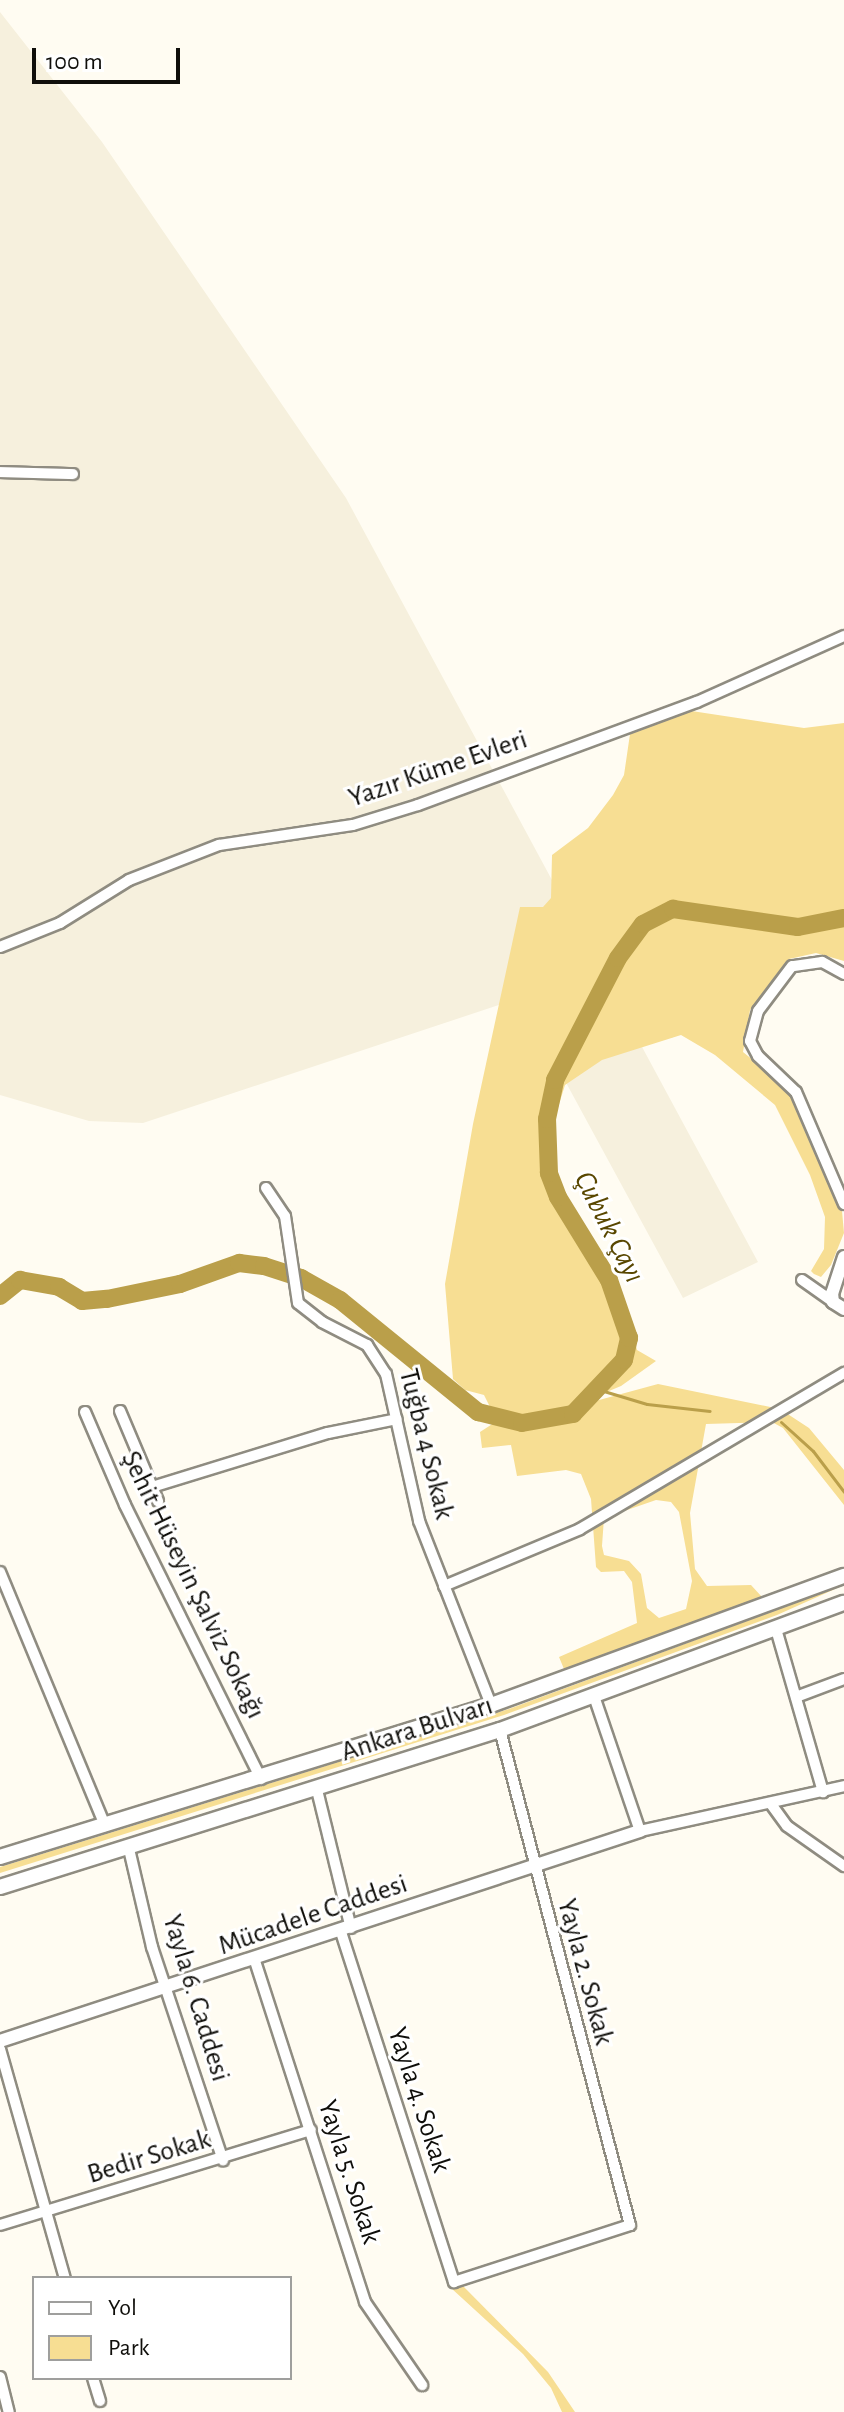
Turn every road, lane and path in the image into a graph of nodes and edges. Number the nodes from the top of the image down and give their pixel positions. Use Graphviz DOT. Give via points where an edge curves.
graph roads {
  1 [pos="0,472"];
  2 [pos="73,474"];
  3 [pos="844,636"];
  4 [pos="0,947"];
  5 [pos="840,971"];
  6 [pos="266,1188"];
  7 [pos="844,1204"];
  8 [pos="844,1257"];
  9 [pos="802,1280"];
  10 [pos="839,1306"];
  11 [pos="844,1373"];
  12 [pos="120,1411"];
  13 [pos="85,1412"];
  14 [pos="397,1419"];
  15 [pos="152,1487"];
  16 [pos="158,1501"];
  17 [pos="0,1572"];
  18 [pos="844,1576"];
  19 [pos="3,1586"];
  20 [pos="444,1586"];
  21 [pos="844,1603"];
  22 [pos="776,1629"];
  23 [pos="844,1679"];
  24 [pos="594,1696"];
  25 [pos="796,1697"];
  26 [pos="491,1705"];
  27 [pos="500,1730"];
  28 [pos="261,1779"];
  29 [pos="844,1786"];
  30 [pos="317,1790"];
  31 [pos="823,1792"];
  32 [pos="771,1804"];
  33 [pos="105,1826"];
  34 [pos="640,1831"];
  35 [pos="129,1849"];
  36 [pos="0,1857"];
  37 [pos="531,1863"];
  38 [pos="844,1866"];
  39 [pos="0,1887"];
  40 [pos="346,1930"];
  41 [pos="255,1961"];
  42 [pos="166,1990"];
  43 [pos="0,2041"];
  44 [pos="0,2049"];
  45 [pos="311,2130"];
  46 [pos="223,2161"];
  47 [pos="47,2212"];
  48 [pos="0,2225"];
  49 [pos="64,2276"];
  50 [pos="454,2282"];
  51 [pos="0,2377"];
  52 [pos="94,2380"];
  53 [pos="422,2385"];
  54 [pos="100,2401"];
  55 [pos="9,2412"];
  1 -- 2 [label="street"];
  3 -- 4 [label="street, Yazır Küme Evleri" via="697,702 418,805 353,825 219,845 129,880 60,923"];
  5 -- 7 [label="street" via="810,961 792,966 758,1011 750,1041 796,1092"];
  6 -- 14 [label="street, Tuğba 4 Sokak" via="285,1216 295,1297 309,1314 373,1350 386,1374"];
  8 -- 10 [label="street" via="835,1277"];
  9 -- 10 [label="street"];
  11 -- 20 [label="street" via="580,1529"];
  12 -- 15 [label="street"];
  13 -- 28 [label="street, Şehit Hüseyin Şalviz Sokağı" via="125,1505"];
  14 -- 15 [label="street" via="328,1433"];
  14 -- 20 [label="street, Tuğba 4 Sokak" via="408,1482"];
  15 -- 16 [label="street"];
  17 -- 19 [label="street"];
  18 -- 26 [label="main road, Ankara Bulvarı"];
  19 -- 33 [label="street"];
  20 -- 26 [label="street, Tuğba 4 Sokak"];
  21 -- 22 [label="main road, Ankara Bulvarı"];
  22 -- 24 [label="main road, Ankara Bulvarı"];
  22 -- 25 [label="street"];
  23 -- 25 [label="street"];
  24 -- 27 [label="main road, Ankara Bulvarı"];
  24 -- 34 [label="street"];
  25 -- 31 [label="street"];
  26 -- 28 [label="main road, Ankara Bulvarı"];
  27 -- 30 [label="main road, Ankara Bulvarı"];
  27 -- 37 [label="street, Yayla 2. Sokak"];
  28 -- 33 [label="main road, Ankara Bulvarı"];
  29 -- 31 [label="street"];
  30 -- 35 [label="main road, Ankara Bulvarı"];
  30 -- 40 [label="street, Yayla 4. Sokak"];
  31 -- 32 [label="street"];
  32 -- 34 [label="street"];
  32 -- 38 [label="street" via="787,1826"];
  33 -- 36 [label="main road, Ankara Bulvarı"];
  34 -- 37 [label="street, Mücadele Caddesi"];
  35 -- 39 [label="main road, Ankara Bulvarı"];
  35 -- 42 [label="street, Yayla 6. Caddesi"];
  37 -- 40 [label="street, Mücadele Caddesi"];
  37 -- 50 [label="street, Yayla 2. Sokak" via="630,2225"];
  40 -- 41 [label="street, Mücadele Caddesi"];
  40 -- 50 [label="street, Yayla 4. Sokak"];
  41 -- 42 [label="street, Mücadele Caddesi"];
  41 -- 45 [label="street, Yayla 5. Sokak"];
  42 -- 43 [label="street, Mücadele Caddesi"];
  42 -- 46 [label="street, Yayla 6. Caddesi"];
  44 -- 47 [label="street"];
  45 -- 46 [label="street, Bedir Sokak"];
  45 -- 53 [label="street, Yayla 5. Sokak" via="365,2302"];
  46 -- 47 [label="street, Bedir Sokak"];
  47 -- 48 [label="street, Bedir Sokak"];
  47 -- 49 [label="street"];
  51 -- 55 [label="street"];
  52 -- 54 [label="street"];
}
